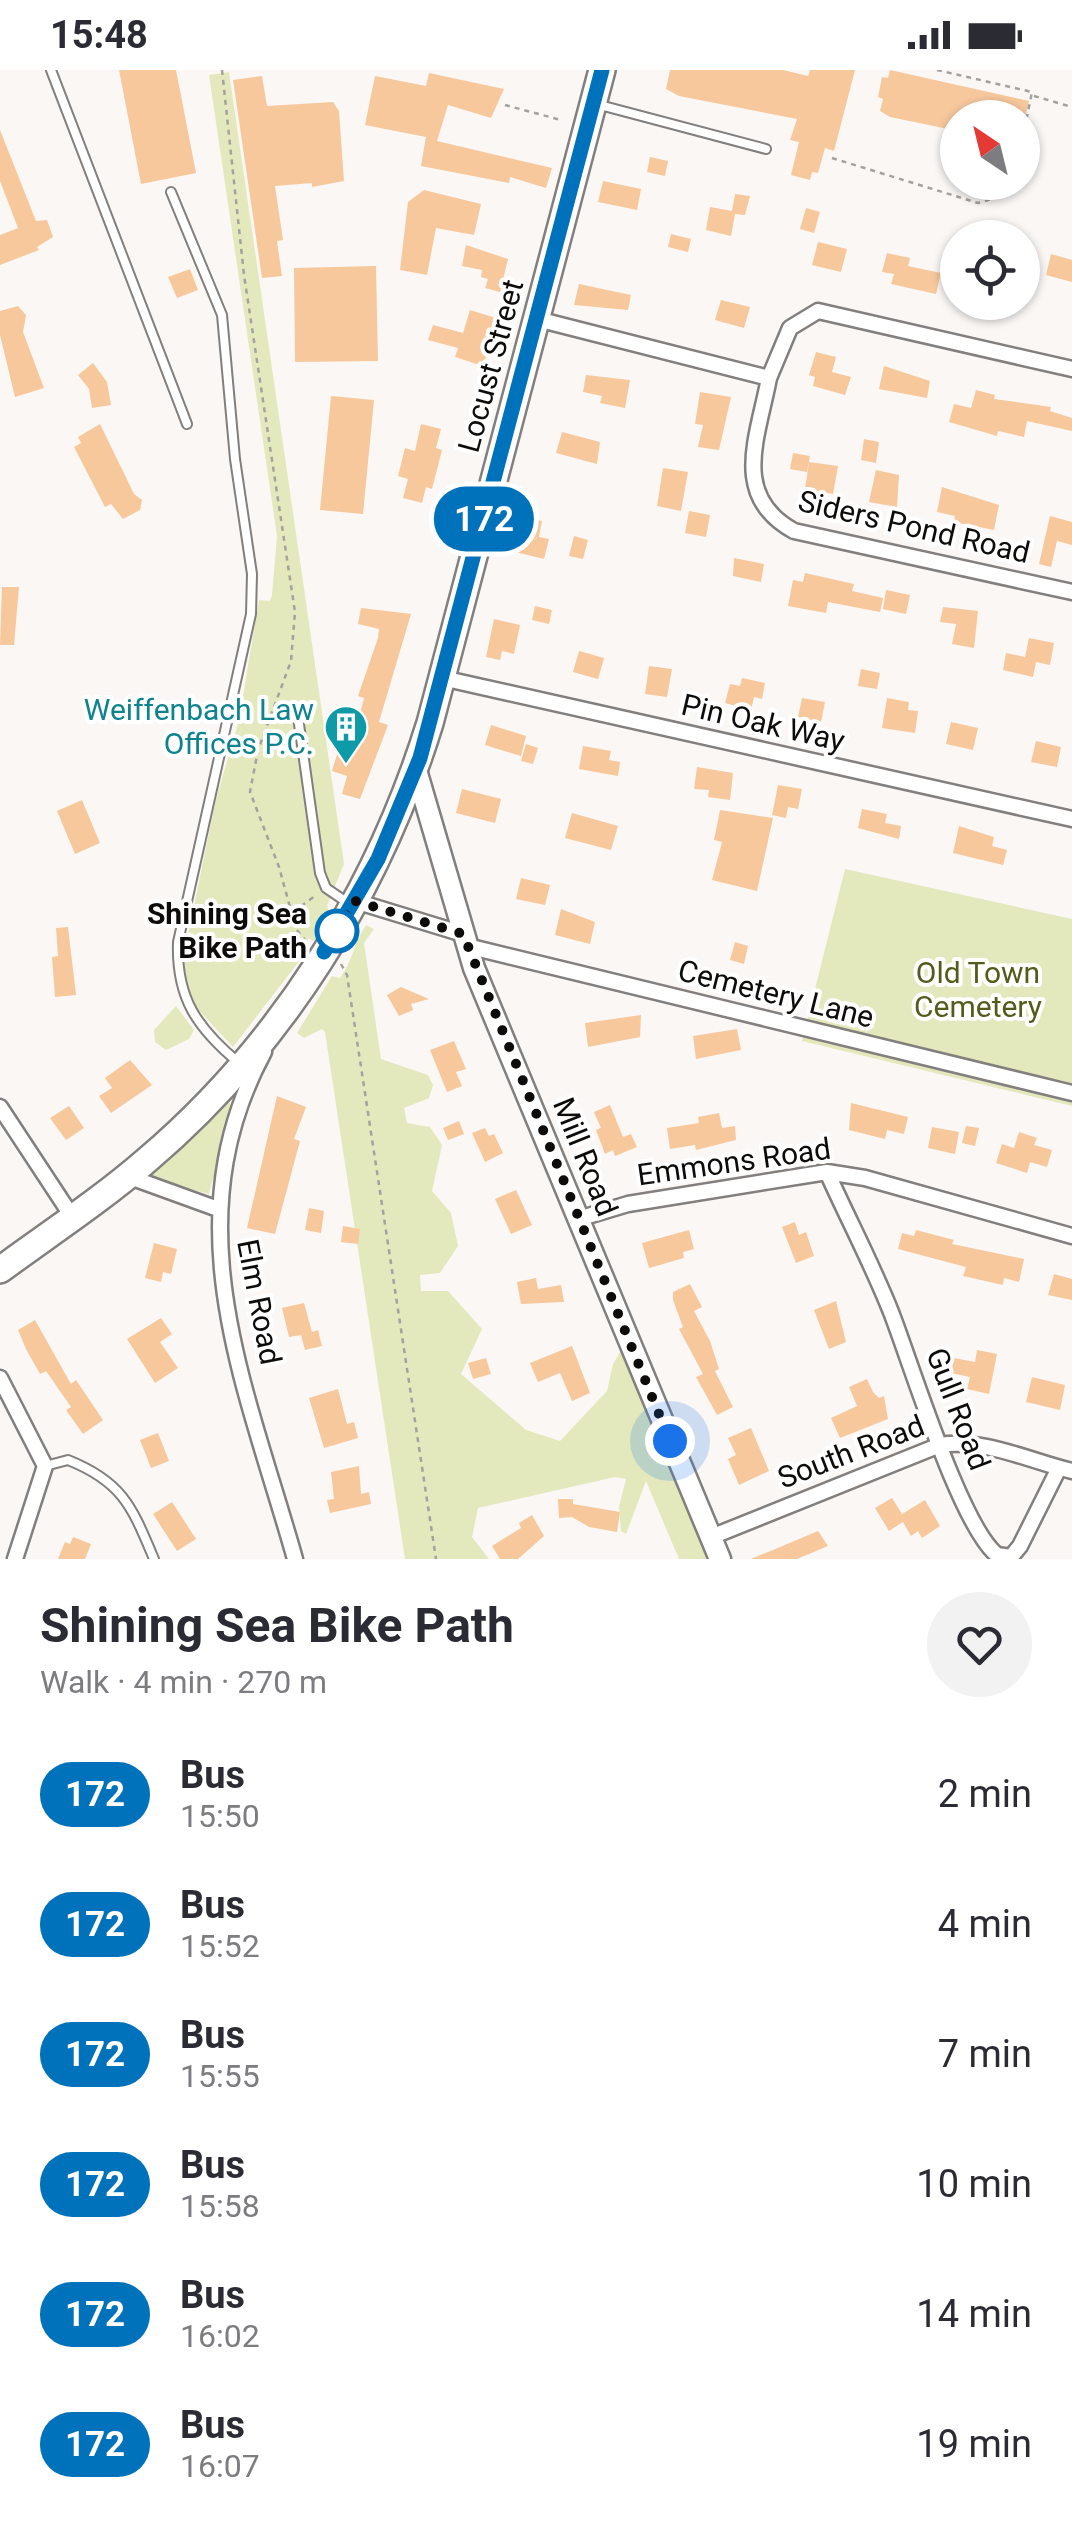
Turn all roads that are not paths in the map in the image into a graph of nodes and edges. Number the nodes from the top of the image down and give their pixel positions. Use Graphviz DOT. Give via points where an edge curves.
graph roads {
  1 [pos="51,70"];
  2 [pos="602,70"];
  3 [pos="594,103"];
  4 [pos="766,148"];
  5 [pos="171,192"];
  6 [pos="536,319"];
  7 [pos="1072,368"];
  8 [pos="770,378"];
  9 [pos="187,424"];
  10 [pos="1072,592"];
  11 [pos="442,678"];
  12 [pos="298,717"];
  13 [pos="416,770"];
  14 [pos="1072,819"];
  15 [pos="354,904"];
  16 [pos="465,940"];
  17 [pos="291,1002"];
  18 [pos="243,1065"];
  19 [pos="1072,1093"];
  20 [pos="0,1107"];
  21 [pos="827,1172"];
  22 [pos="127,1176"];
  23 [pos="218,1209"];
  24 [pos="73,1218"];
  25 [pos="578,1219"];
  26 [pos="1072,1236"];
  27 [pos="0,1270"];
  28 [pos="0,1378"];
  29 [pos="940,1445"];
  30 [pos="45,1466"];
  31 [pos="1066,1469"];
  32 [pos="710,1537"];
  33 [pos="15,1559"];
  34 [pos="154,1559"];
  35 [pos="295,1559"];
  36 [pos="720,1559"];
  1 -- 9 [label="lane"];
  2 -- 3 [label="highway, Locust Street"];
  3 -- 4 [label="lane"];
  3 -- 6 [label="highway, Locust Street"];
  5 -- 18 [label="lane" via="222,315 252,574 248,630 177,968 186,1006 204,1032"];
  6 -- 8 [label="street"];
  6 -- 11 [label="highway, Locust Street"];
  7 -- 8 [label="street, Siders Pond Road" via="818,311 790,328"];
  8 -- 10 [label="street, Siders Pond Road" via="752,468 758,502 775,520 794,531"];
  11 -- 13 [label="highway, Locust Street"];
  11 -- 14 [label="street, Pin Oak Way"];
  12 -- 15 [label="lane" via="320,874 326,888"];
  13 -- 15 [label="highway, Locust Street"];
  13 -- 16 [label="street, Mill Road"];
  15 -- 16 [label="street, Cemetery Lane"];
  15 -- 17 [label="highway, Locust Street"];
  16 -- 19 [label="street, Cemetery Lane"];
  16 -- 25 [label="street, Mill Road"];
  17 -- 18 [label="highway, Locust Street"];
  17 -- 23 [label="street, Elm Road" via="239,1112"];
  18 -- 22 [label="highway, Locust Street"];
  20 -- 24 [label="street"];
  21 -- 25 [label="street, Emmons Road" via="628,1204"];
  21 -- 26 [label="street, Emmons Road"];
  21 -- 29 [label="street, Gull Road" via="890,1308"];
  22 -- 23 [label="street"];
  22 -- 24 [label="highway, Locust Street"];
  23 -- 35 [label="street, Elm Road" via="217,1254 229,1322"];
  24 -- 27 [label="highway, Locust Street"];
  25 -- 32 [label="street, Mill Road"];
  28 -- 30 [label="street"];
  29 -- 31 [label="street, South Road" via="958,1442"];
  29 -- 31 [label="street, Gull Road" via="979,1534 1003,1558 1020,1546"];
  29 -- 32 [label="street, South Road"];
  30 -- 33 [label="street"];
  30 -- 34 [label="lane" via="68,1460 116,1485"];
  32 -- 36 [label="street, Mill Road"];
}
